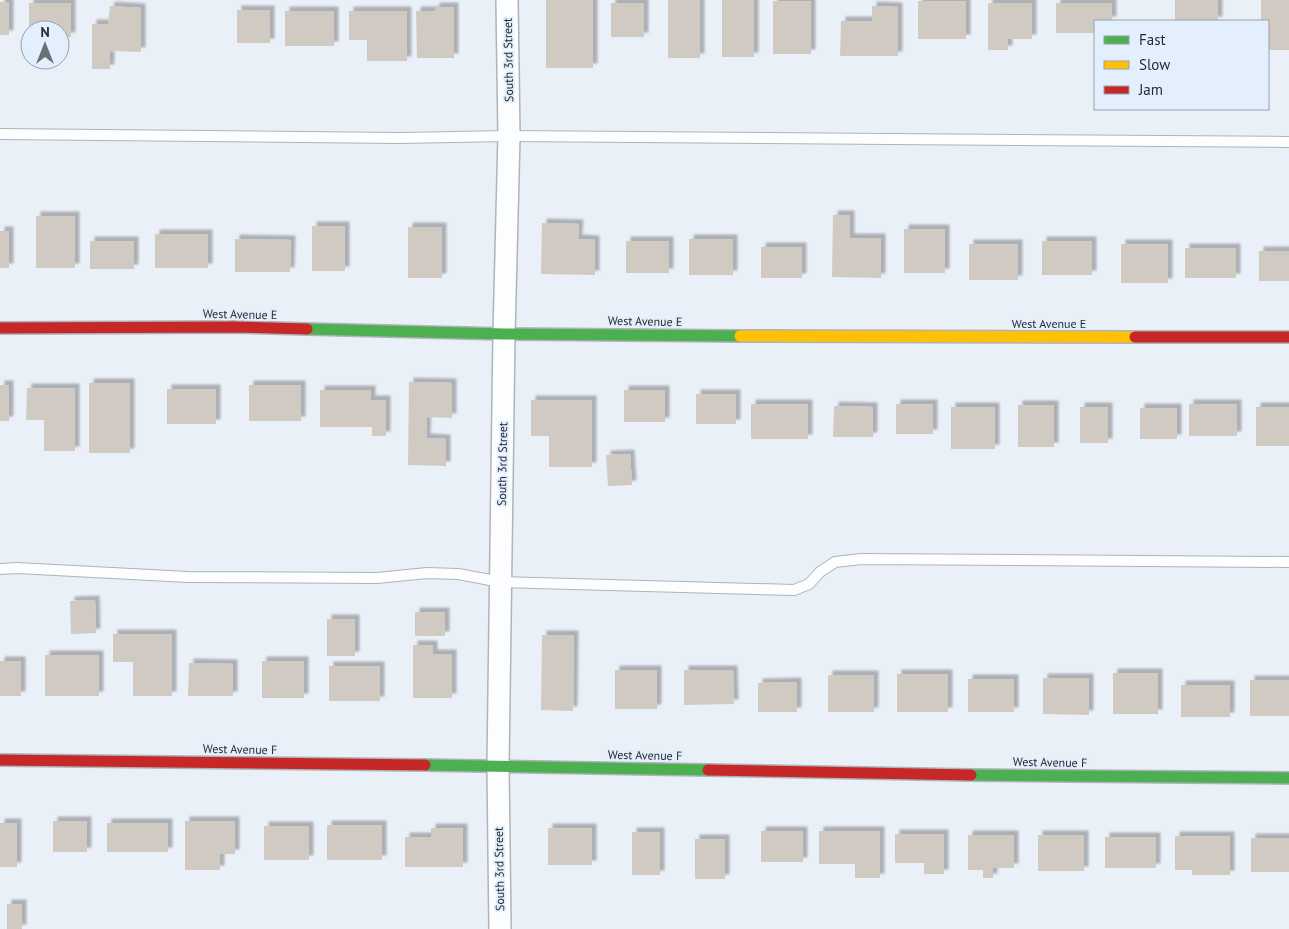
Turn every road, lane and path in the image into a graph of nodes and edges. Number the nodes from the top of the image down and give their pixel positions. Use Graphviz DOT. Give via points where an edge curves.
graph roads {
  1 [pos="507,0"];
  2 [pos="0,134"];
  3 [pos="509,136"];
  4 [pos="1289,142"];
  5 [pos="0,328"];
  6 [pos="504,334"];
  7 [pos="1289,337"];
  8 [pos="1289,562"];
  9 [pos="0,569"];
  10 [pos="501,582"];
  11 [pos="0,760"];
  12 [pos="498,766"];
  13 [pos="1289,778"];
  14 [pos="500,929"];
  1 -- 3 [label="street, South 3rd Street"];
  2 -- 3 [label="lane"];
  3 -- 4 [label="lane"];
  3 -- 6 [label="street, South 3rd Street"];
  5 -- 6 [label="street, West Avenue E" via="234,327"];
  6 -- 7 [label="street, West Avenue E"];
  6 -- 10 [label="street, South 3rd Street"];
  8 -- 10 [label="lane" via="861,559 836,562 809,584 794,590"];
  9 -- 10 [label="lane" via="198,577 377,578 426,573"];
  10 -- 12 [label="street, South 3rd Street"];
  11 -- 12 [label="street, West Avenue F"];
  12 -- 13 [label="street, West Avenue F"];
  12 -- 14 [label="street, South 3rd Street"];
}
